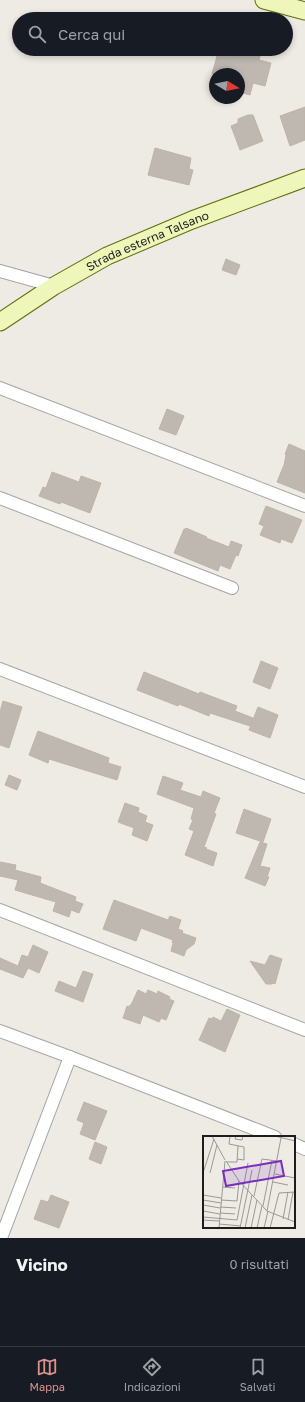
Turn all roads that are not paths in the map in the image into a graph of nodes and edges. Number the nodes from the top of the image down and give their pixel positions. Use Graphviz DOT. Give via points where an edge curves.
graph roads {
  1 [pos="264,0"];
  2 [pos="305,11"];
  3 [pos="305,178"];
  4 [pos="0,271"];
  5 [pos="54,286"];
  6 [pos="0,322"];
  7 [pos="0,388"];
  8 [pos="0,498"];
  9 [pos="305,506"];
  10 [pos="232,588"];
  11 [pos="0,668"];
  12 [pos="305,788"];
  13 [pos="0,910"];
  14 [pos="305,1030"];
  15 [pos="0,1031"];
  16 [pos="70,1057"];
  17 [pos="272,1136"];
  18 [pos="295,1144"];
  19 [pos="305,1149"];
  20 [pos="1,1238"];
  1 -- 2 [label="street"];
  3 -- 5 [label="street, Strada esterna Talsano" via="192,220 107,256"];
  4 -- 5 [label="street"];
  5 -- 6 [label="street, Strada esterna Talsano"];
  7 -- 9 [label="street"];
  8 -- 10 [label="street"];
  11 -- 12 [label="street"];
  13 -- 14 [label="street"];
  15 -- 16 [label="street"];
  16 -- 17 [label="street"];
  16 -- 20 [label="street"];
  18 -- 19 [label="street"];
}
